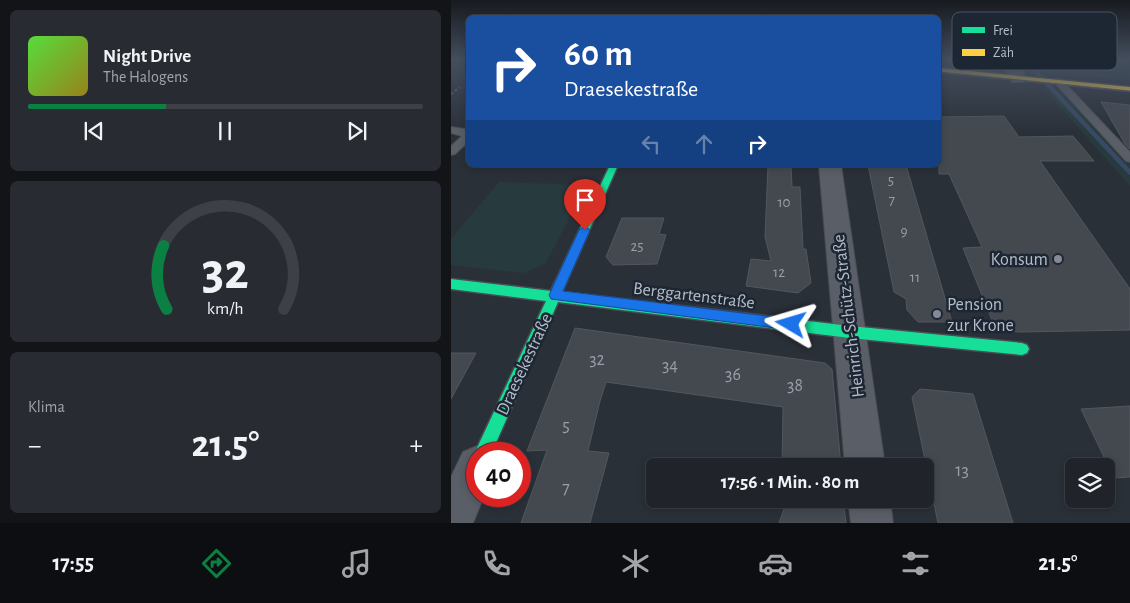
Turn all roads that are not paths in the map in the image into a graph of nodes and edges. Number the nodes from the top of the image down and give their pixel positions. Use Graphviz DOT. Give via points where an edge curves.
graph roads {
  1 [pos="1060,84"];
  2 [pos="1083,84"];
  3 [pos="1130,89"];
  4 [pos="451,130"];
  5 [pos="466,132"];
  6 [pos="466,137"];
  7 [pos="451,152"];
  8 [pos="1130,159"];
  9 [pos="613,167"];
  10 [pos="831,167"];
  11 [pos="451,284"];
  12 [pos="555,295"];
  13 [pos="850,332"];
  14 [pos="1022,349"];
  15 [pos="488,442"];
  16 [pos="864,458"];
  17 [pos="466,490"];
  18 [pos="870,508"];
  19 [pos="451,523"];
  20 [pos="872,523"];
  1 -- 8 [label="lane"];
  2 -- 3 [label="street"];
  4 -- 5 [label="lane"];
  6 -- 7 [label="lane"];
  9 -- 12 [label="street, Draesekestraße"];
  10 -- 13 [label="street, Heinrich-Schütz-Straße"];
  11 -- 12 [label="street, Berggartenstraße"];
  12 -- 13 [label="street, Berggartenstraße"];
  12 -- 15 [label="street, Draesekestraße"];
  13 -- 14 [label="street, Berggartenstraße"];
  13 -- 16 [label="street, Heinrich-Schütz-Straße"];
  17 -- 19 [label="street"];
  18 -- 20 [label="street"];
}
